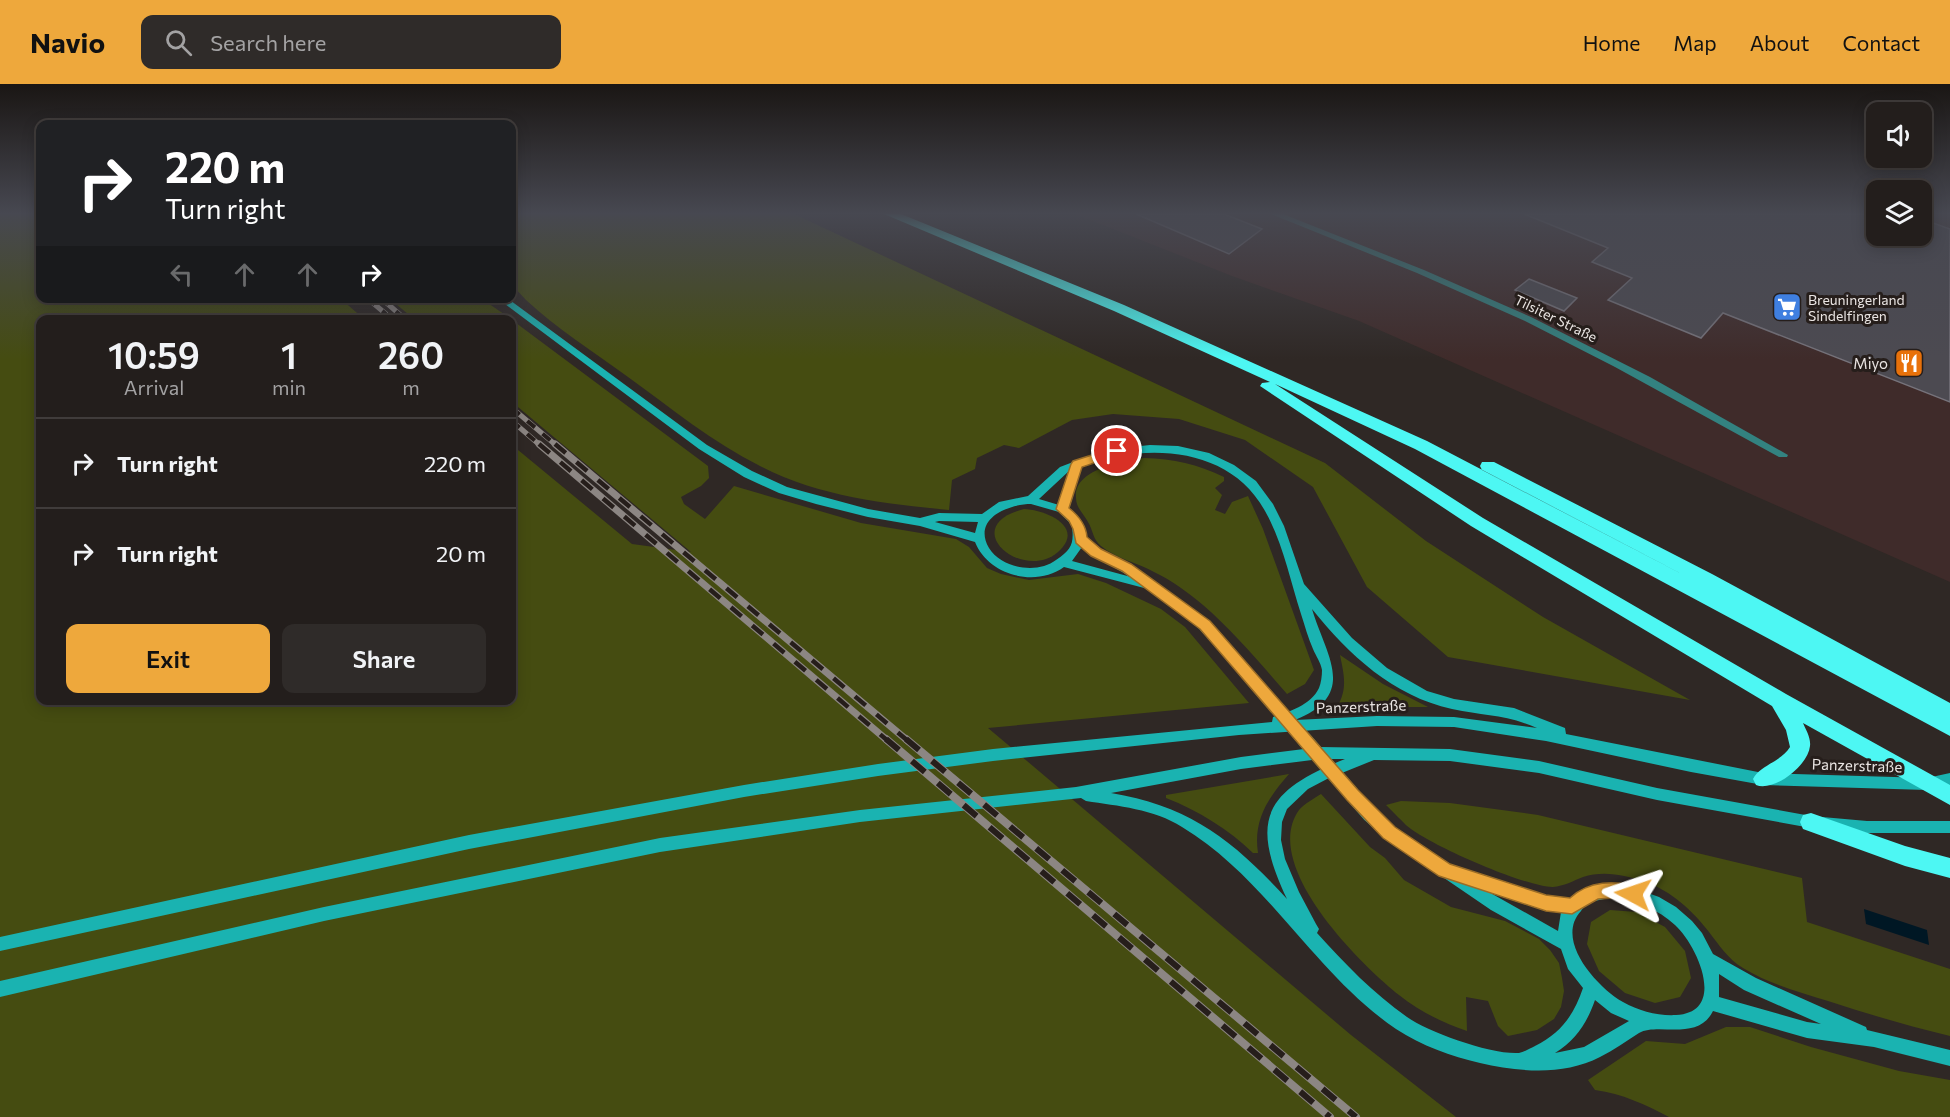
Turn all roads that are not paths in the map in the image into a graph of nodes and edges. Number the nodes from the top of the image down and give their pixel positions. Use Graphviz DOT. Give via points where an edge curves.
graph roads {
  1 [pos="1010,262"];
  2 [pos="1032,262"];
  3 [pos="1394,262"];
  4 [pos="508,303"];
  5 [pos="1207,348"];
  6 [pos="1782,455"];
  7 [pos="1077,464"];
  8 [pos="1031,500"];
  9 [pos="1063,509"];
  10 [pos="986,518"];
  11 [pos="920,522"];
  12 [pos="980,539"];
  13 [pos="1080,539"];
  14 [pos="1065,562"];
  15 [pos="1299,585"];
  16 [pos="1151,587"];
  17 [pos="1779,700"];
  18 [pos="1950,713"];
  19 [pos="1950,728"];
  20 [pos="1239,729"];
  21 [pos="1588,744"];
  22 [pos="1374,753"];
  23 [pos="1763,779"];
  24 [pos="1950,779"];
  25 [pos="1927,784"];
  26 [pos="1076,793"];
  27 [pos="1950,796"];
  28 [pos="1811,822"];
  29 [pos="1950,827"];
  30 [pos="1950,868"];
  31 [pos="1445,870"];
  32 [pos="1572,906"];
  33 [pos="1565,943"];
  34 [pos="0,944"];
  35 [pos="1319,944"];
  36 [pos="1709,960"];
  37 [pos="1591,988"];
  38 [pos="0,989"];
  39 [pos="1710,1002"];
  40 [pos="1645,1022"];
  41 [pos="1874,1039"];
  42 [pos="1950,1058"];
  43 [pos="1518,1061"];
  1 -- 5 [label="highway"];
  2 -- 18 [label="highway" via="1431,437 1706,579"];
  3 -- 6 [label="street, Tilsiter Straße" via="1531,321 1648,380"];
  4 -- 11 [label="main road" via="703,447 748,474 816,500"];
  5 -- 17 [label="highway" via="1467,515"];
  5 -- 19 [label="highway" via="1468,469"];
  7 -- 8 [label="main road" via="1060,472"];
  7 -- 9 [label="main road"];
  7 -- 15 [label="main road" via="1145,447 1190,452 1222,463 1258,491 1268,505"];
  8 -- 9 [label="main road"];
  8 -- 10 [label="main road" via="999,506"];
  9 -- 13 [label="main road" via="1080,529"];
  10 -- 11 [label="main road" via="939,517"];
  10 -- 12 [label="main road" via="980,526"];
  11 -- 12 [label="main road"];
  12 -- 14 [label="main road" via="994,561 1024,572 1046,571"];
  13 -- 14 [label="main road" via="1076,553"];
  13 -- 16 [label="main road"];
  14 -- 16 [label="main road"];
  15 -- 20 [label="main road" via="1306,617 1328,669 1325,691 1313,706 1294,716"];
  15 -- 21 [label="main road" via="1356,652 1395,679 1446,702 1514,713"];
  16 -- 31 [label="main road, bridge" via="1205,625 1370,815"];
  17 -- 23 [label="highway" via="1798,732 1801,749 1792,764"];
  17 -- 25 [label="highway"];
  20 -- 21 [label="main road, Panzerstraße" via="1377,721 1454,722"];
  20 -- 34 [label="main road, Panzerstraße" via="993,755 756,789 492,837"];
  21 -- 23 [label="main road, Panzerstraße"];
  22 -- 26 [label="main road" via="1320,753 1241,763"];
  22 -- 28 [label="main road" via="1450,754 1539,767 1667,796"];
  22 -- 35 [label="main road" via="1293,792 1275,820 1274,851 1281,874"];
  23 -- 25 [label="main road, Panzerstraße"];
  24 -- 25 [label="main road, Panzerstraße"];
  25 -- 27 [label="highway"];
  26 -- 35 [label="main road" via="1160,810 1186,822 1245,867"];
  26 -- 38 [label="main road" via="860,816 660,845 313,916"];
  28 -- 29 [label="main road"];
  28 -- 30 [label="highway"];
  31 -- 32 [label="main road" via="1546,903"];
  31 -- 33 [label="main road" via="1496,905"];
  32 -- 33 [label="main road" via="1565,922"];
  32 -- 36 [label="main road" via="1598,891 1614,890 1652,901 1687,926"];
  33 -- 37 [label="main road"];
  35 -- 43 [label="main road" via="1368,998 1411,1031 1465,1054"];
  36 -- 39 [label="main road" via="1714,982"];
  36 -- 41 [label="main road" via="1750,984"];
  37 -- 40 [label="main road" via="1616,1009"];
  37 -- 43 [label="main road" via="1586,1008 1565,1038"];
  39 -- 40 [label="main road" via="1700,1014 1685,1022"];
  39 -- 41 [label="main road" via="1808,1030"];
  40 -- 43 [label="main road" via="1577,1058"];
  41 -- 42 [label="main road"];
}
